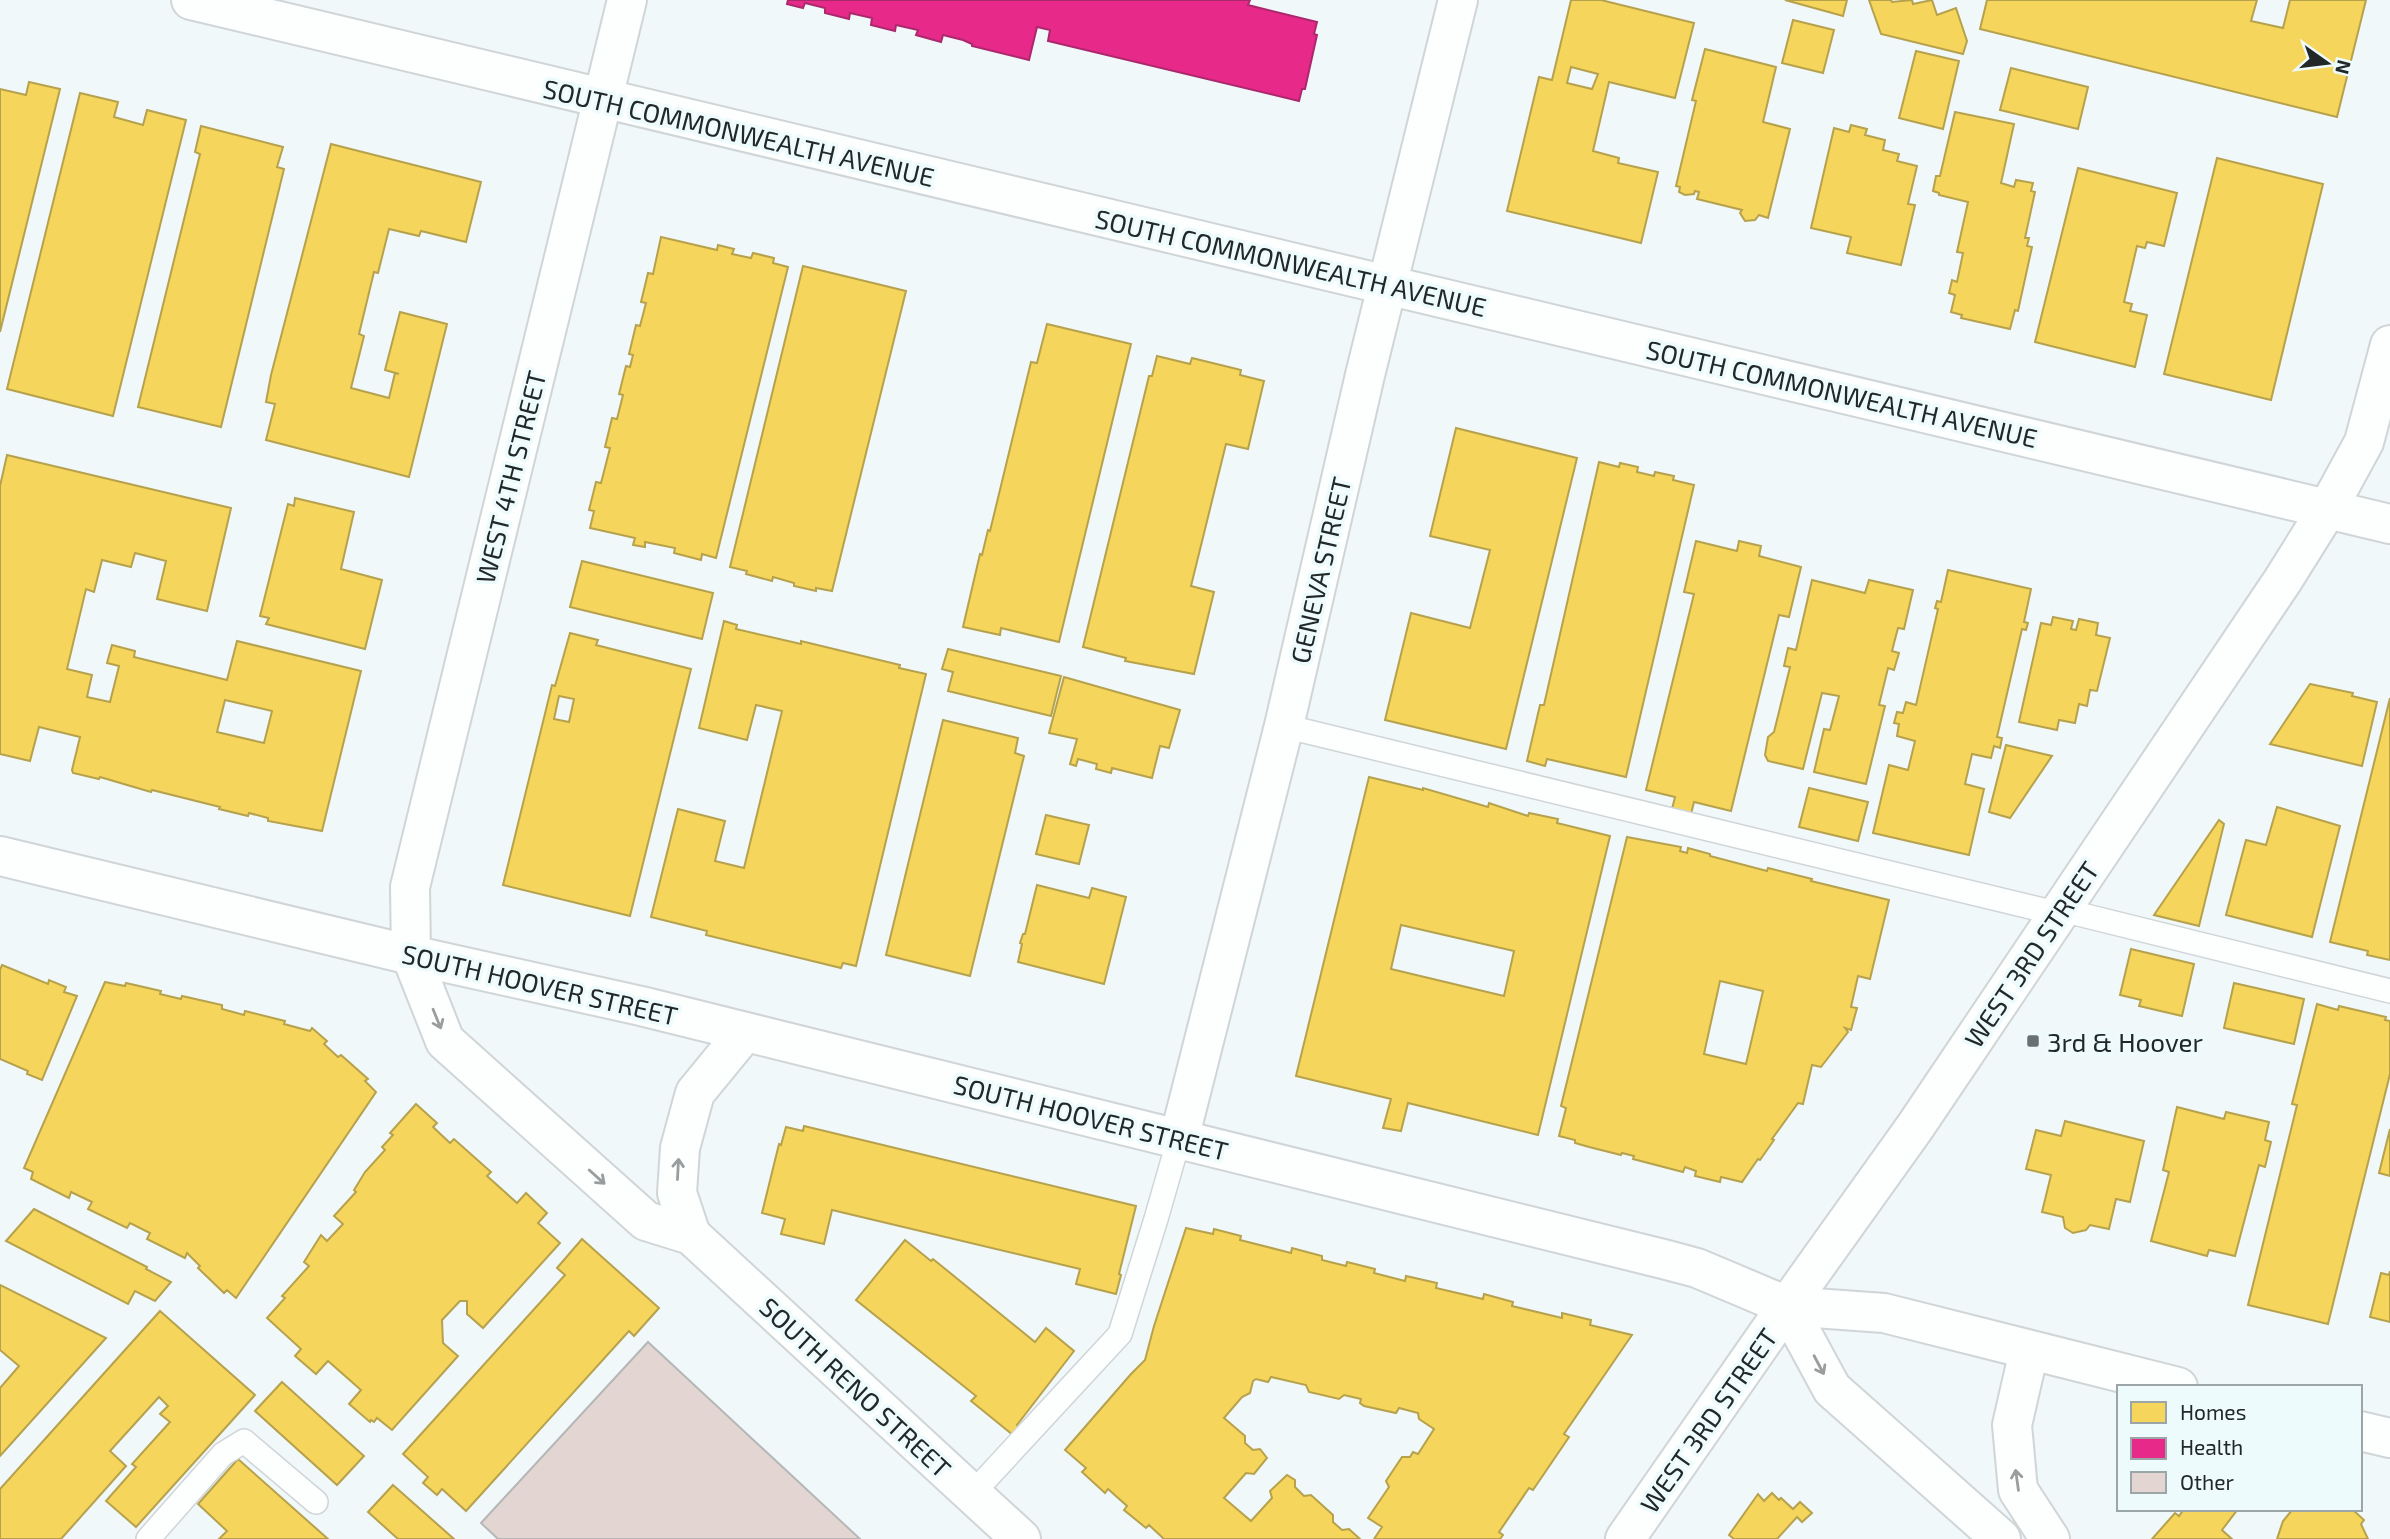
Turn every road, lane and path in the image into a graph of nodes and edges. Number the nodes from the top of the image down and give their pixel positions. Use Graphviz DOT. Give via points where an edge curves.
graph roads {
  1 [pos="191,0"];
  2 [pos="627,0"];
  3 [pos="1458,0"];
  4 [pos="603,100"];
  5 [pos="1388,285"];
  6 [pos="2390,345"];
  7 [pos="2328,508"];
  8 [pos="2390,524"];
  9 [pos="1284,726"];
  10 [pos="0,856"];
  11 [pos="2060,912"];
  12 [pos="411,955"];
  13 [pos="2390,990"];
  14 [pos="745,1032"];
  15 [pos="1179,1139"];
  16 [pos="691,1235"];
  17 [pos="1787,1306"];
  18 [pos="2029,1351"];
  19 [pos="2170,1385"];
  20 [pos="2362,1431"];
  21 [pos="2390,1438"];
  22 [pos="972,1494"];
  23 [pos="316,1502"];
  24 [pos="148,1539"];
  25 [pos="1021,1539"];
  26 [pos="1625,1539"];
  27 [pos="2001,1539"];
  28 [pos="2049,1539"];
  1 -- 4 [label="street, SOUTH COMMONWEALTH AVENUE"];
  2 -- 4 [label="street, WEST 4TH STREET"];
  3 -- 5 [label="street, GENEVA STREET"];
  4 -- 5 [label="street, SOUTH COMMONWEALTH AVENUE"];
  4 -- 12 [label="street, WEST 4TH STREET" via="410,887"];
  5 -- 7 [label="street, SOUTH COMMONWEALTH AVENUE"];
  5 -- 9 [label="street, GENEVA STREET"];
  6 -- 7 [label="street, WEST 3RD STREET" via="2364,442"];
  7 -- 8 [label="street, SOUTH COMMONWEALTH AVENUE"];
  7 -- 11 [label="street, WEST 3RD STREET"];
  9 -- 11 [label="lane"];
  9 -- 15 [label="street, GENEVA STREET"];
  10 -- 12 [label="street, SOUTH HOOVER STREET"];
  11 -- 13 [label="lane"];
  11 -- 17 [label="street, WEST 3RD STREET"];
  12 -- 14 [label="street, SOUTH HOOVER STREET"];
  12 -- 16 [label="street, SOUTH RENO STREET, one-way" via="445,1041 646,1221"];
  14 -- 15 [label="street, SOUTH HOOVER STREET"];
  16 -- 14 [label="street, SOUTH RENO STREET, one-way" via="677,1193 679,1153 695,1093"];
  15 -- 17 [label="street, SOUTH HOOVER STREET" via="1677,1262"];
  15 -- 22 [label="lane" via="1120,1334"];
  16 -- 22 [label="street, SOUTH RENO STREET"];
  17 -- 18 [label="street, SOUTH HOOVER STREET" via="1884,1313"];
  17 -- 26 [label="street, WEST 3RD STREET"];
  17 -- 27 [label="street, one-way" via="1832,1388"];
  18 -- 19 [label="street, SOUTH HOOVER STREET"];
  28 -- 18 [label="street, one-way" via="2018,1490 2012,1425"];
  20 -- 21 [label="street"];
  22 -- 25 [label="street, SOUTH RENO STREET"];
  23 -- 24 [label="lane" via="244,1441 223,1454"];
}
